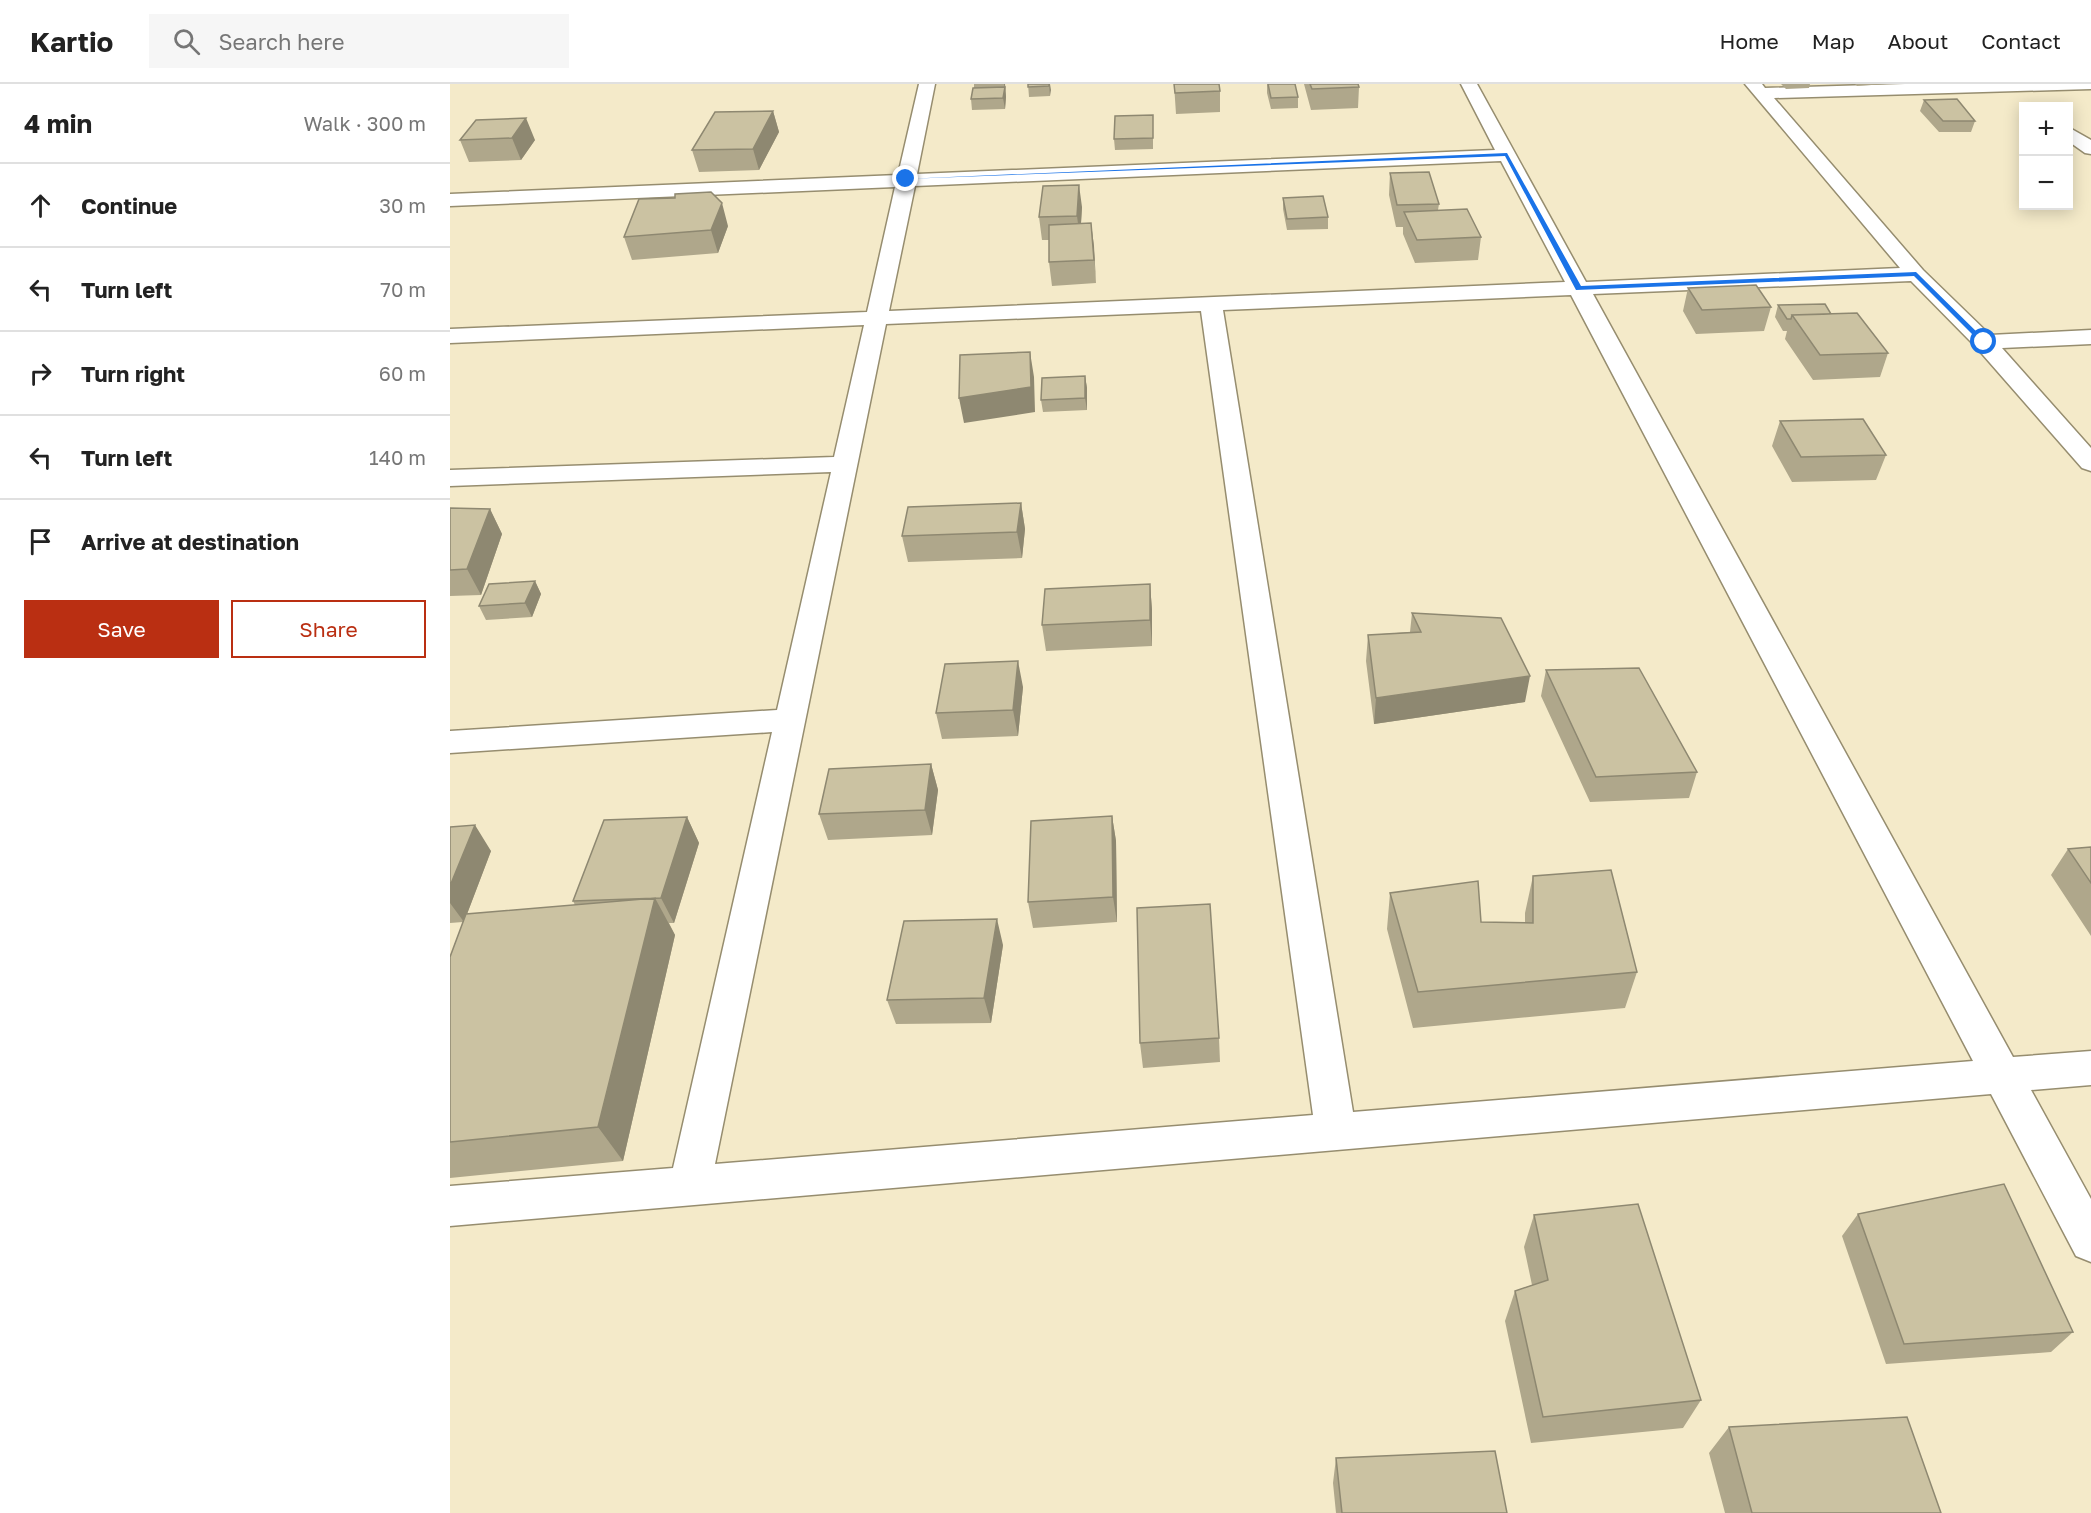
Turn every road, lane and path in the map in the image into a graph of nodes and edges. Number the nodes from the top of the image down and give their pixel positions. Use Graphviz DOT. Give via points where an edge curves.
graph roads {
  1 [pos="927,84"];
  2 [pos="1469,84"];
  3 [pos="2091,84"];
  4 [pos="2008,85"];
  5 [pos="1756,88"];
  6 [pos="2027,100"];
  7 [pos="2073,136"];
  8 [pos="2091,149"];
  9 [pos="1507,155"];
  10 [pos="906,179"];
  11 [pos="450,200"];
  12 [pos="1916,274"];
  13 [pos="1579,288"];
  14 [pos="1211,304"];
  15 [pos="877,318"];
  16 [pos="450,336"];
  17 [pos="2091,337"];
  18 [pos="1984,342"];
  19 [pos="2091,463"];
  20 [pos="845,464"];
  21 [pos="450,478"];
  22 [pos="790,720"];
  23 [pos="450,742"];
  24 [pos="2091,1068"];
  25 [pos="2002,1076"];
  26 [pos="1336,1132"];
  27 [pos="690,1186"];
  28 [pos="450,1206"];
  29 [pos="2091,1241"];
  1 -- 10 [label="street"];
  2 -- 9 [label="street"];
  3 -- 4 [label="street"];
  4 -- 5 [label="street"];
  4 -- 6 [label="street"];
  5 -- 12 [label="street"];
  7 -- 8 [label="street"];
  9 -- 10 [label="street"];
  9 -- 13 [label="street"];
  10 -- 11 [label="street"];
  10 -- 15 [label="street"];
  12 -- 13 [label="street"];
  12 -- 18 [label="street"];
  13 -- 14 [label="street"];
  13 -- 25 [label="street"];
  14 -- 15 [label="street"];
  14 -- 26 [label="street"];
  15 -- 16 [label="street"];
  15 -- 20 [label="street"];
  17 -- 18 [label="street"];
  18 -- 19 [label="street"];
  20 -- 21 [label="street"];
  20 -- 22 [label="street"];
  22 -- 23 [label="street"];
  22 -- 27 [label="street"];
  24 -- 25 [label="street"];
  25 -- 26 [label="street"];
  25 -- 29 [label="street"];
  26 -- 27 [label="street"];
  27 -- 28 [label="street"];
}
